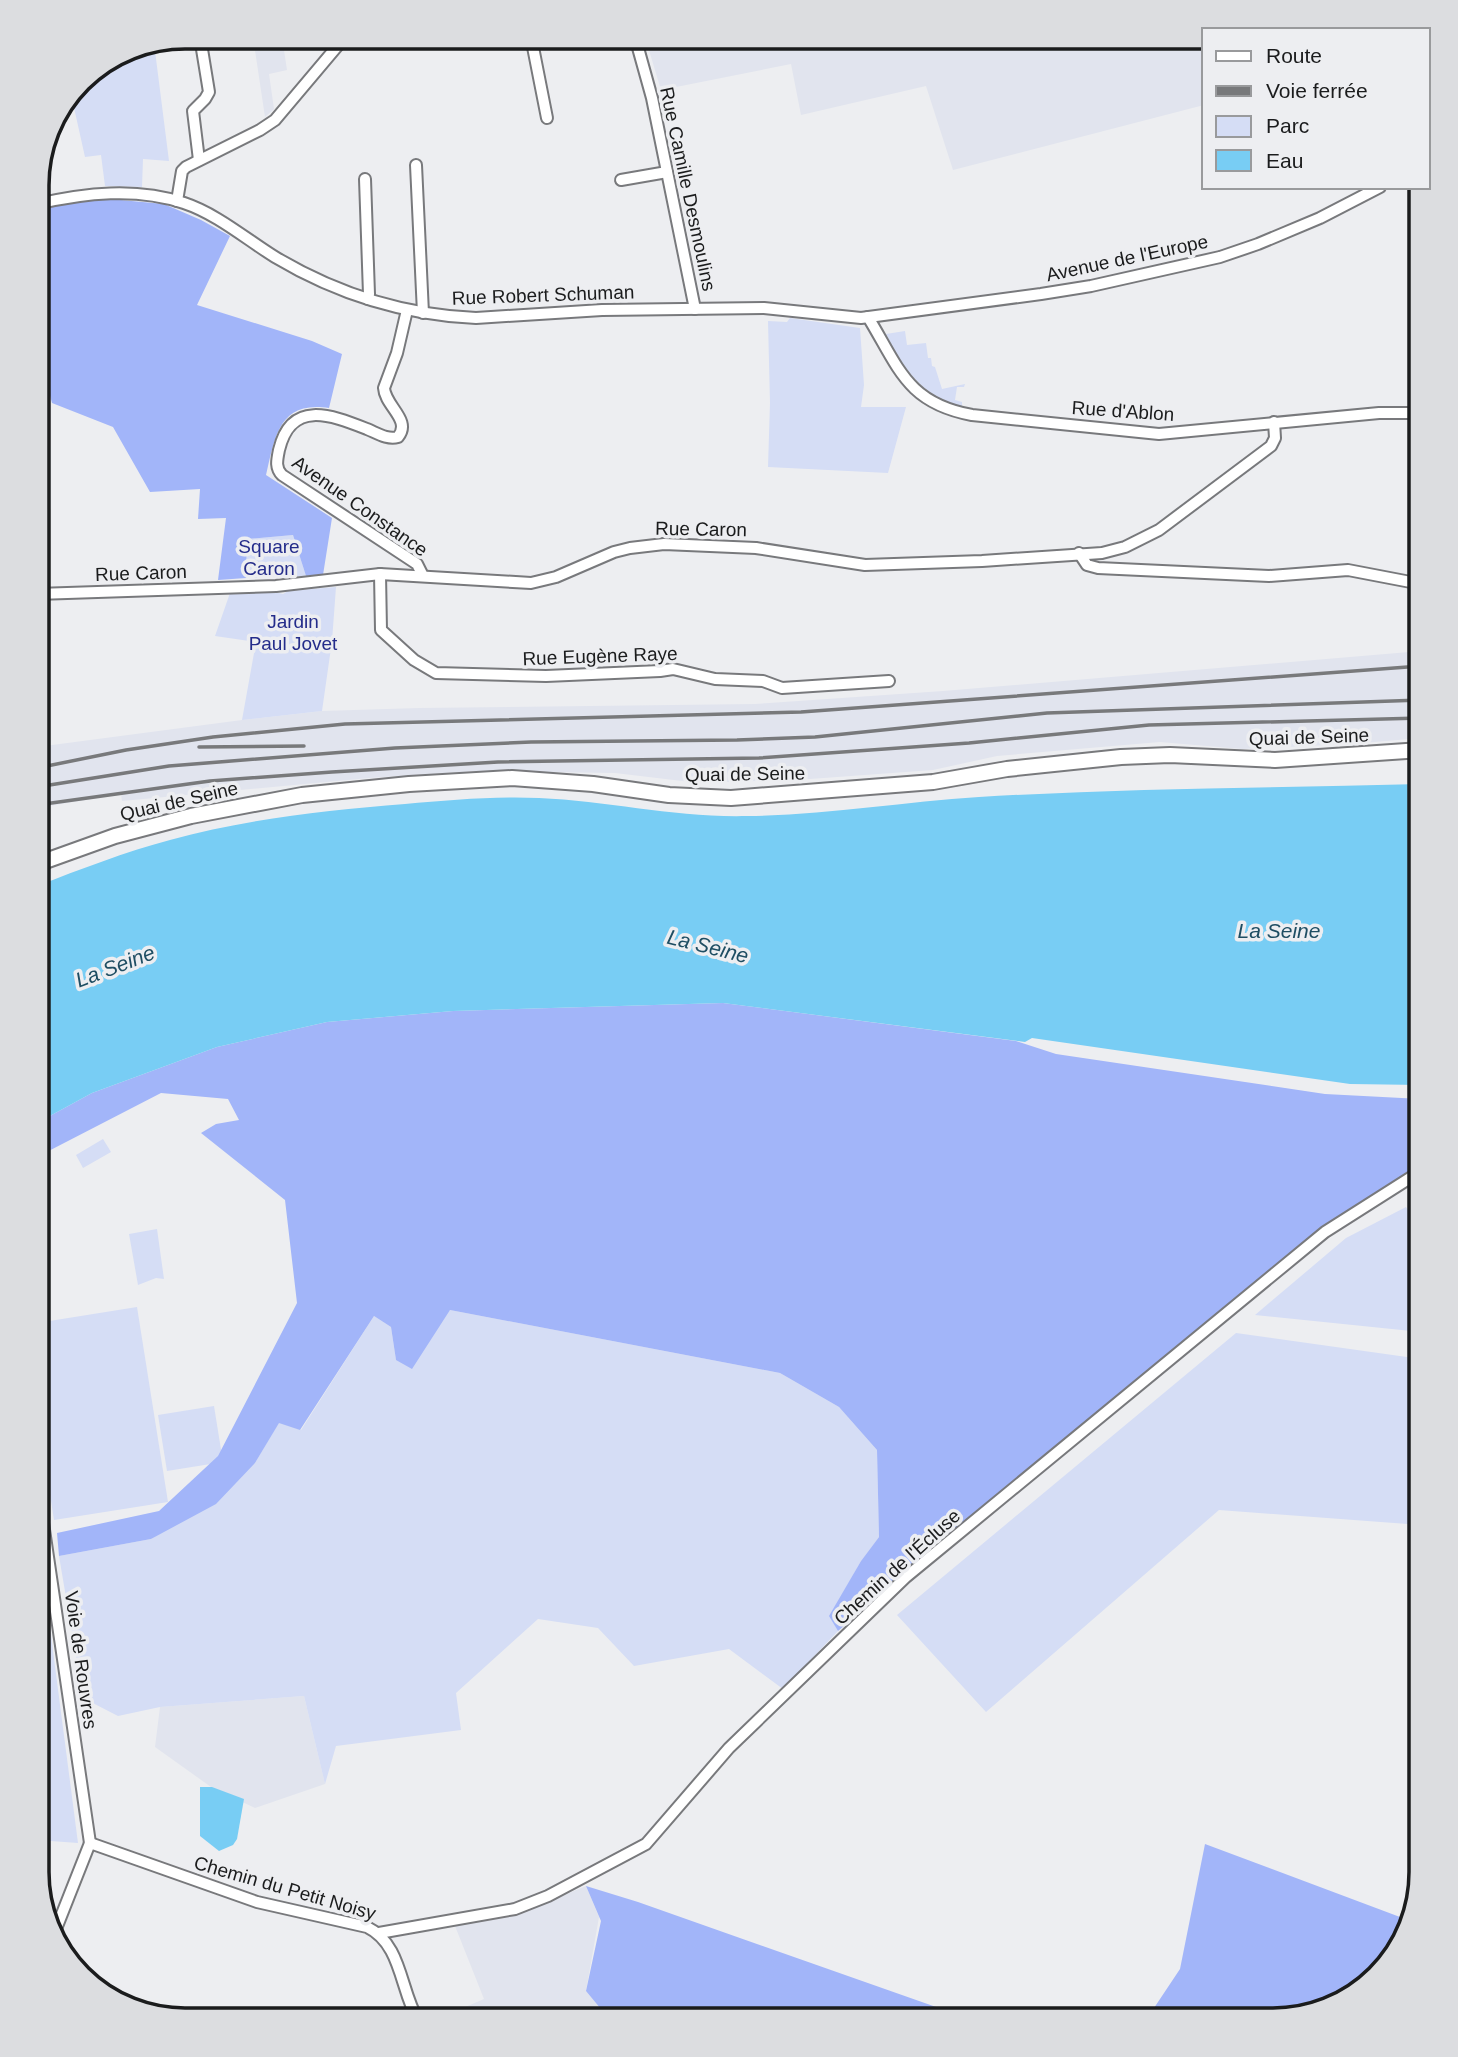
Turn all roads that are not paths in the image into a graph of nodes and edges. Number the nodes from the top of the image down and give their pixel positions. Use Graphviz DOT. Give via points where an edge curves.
graph roads {
  1 [pos="202,49"];
  2 [pos="335,49"];
  3 [pos="533,49"];
  4 [pos="638,49"];
  5 [pos="547,118"];
  6 [pos="199,160"];
  7 [pos="416,165"];
  8 [pos="667,172"];
  9 [pos="365,179"];
  10 [pos="621,180"];
  11 [pos="1376,189"];
  12 [pos="177,201"];
  13 [pos="49,202"];
  14 [pos="368,299"];
  15 [pos="695,309"];
  16 [pos="407,310"];
  17 [pos="424,313"];
  18 [pos="867,317"];
  19 [pos="1409,413"];
  20 [pos="1274,422"];
  21 [pos="1079,553"];
  22 [pos="380,574"];
  23 [pos="423,576"];
  24 [pos="1409,582"];
  25 [pos="49,594"];
  26 [pos="889,681"];
  27 [pos="1409,751"];
  28 [pos="49,860"];
  29 [pos="1409,1179"];
  30 [pos="49,1564"];
  31 [pos="90,1843"];
  32 [pos="59,1922"];
  33 [pos="379,1933"];
  34 [pos="413,2008"];
  1 -- 6 [label="street" via="209,92 194,111"];
  2 -- 6 [label="street" via="275,120"];
  3 -- 5 [label="street"];
  4 -- 8 [label="street, Rue Camille Desmoulins"];
  6 -- 12 [label="street" via="181,172"];
  7 -- 17 [label="street"];
  8 -- 10 [label="street"];
  8 -- 15 [label="street, Rue Camille Desmoulins"];
  9 -- 14 [label="street"];
  11 -- 18 [label="street, Avenue de l'Europe" via="1308,223 1220,257 1091,286"];
  12 -- 13 [label="street, Rue Robert Schuman" via="102,193"];
  12 -- 14 [label="street, Rue Robert Schuman" via="217,218 299,271"];
  14 -- 16 [label="street, Rue Robert Schuman"];
  15 -- 17 [label="street, Rue Robert Schuman" via="477,317"];
  15 -- 18 [label="street, Rue Robert Schuman" via="764,308"];
  16 -- 17 [label="street, Rue Robert Schuman"];
  16 -- 23 [label="street, Avenue Constance" via="384,388 402,424 399,436 390,439 348,421 306,415 285,431 277,461 282,475 417,564"];
  18 -- 20 [label="street, Rue d'Ablon" via="911,386 932,404 953,412 1148,433"];
  19 -- 20 [label="street, Rue d'Ablon"];
  20 -- 21 [label="street, Rue Caron" via="1271,446 1159,530 1125,547"];
  21 -- 23 [label="street, Rue Caron" via="982,562 865,565 756,548 664,544 614,552 531,583"];
  21 -- 24 [label="street" via="1087,565 1098,568 1269,576 1348,570"];
  22 -- 23 [label="street, Rue Caron"];
  22 -- 25 [label="street, Rue Caron" via="276,586"];
  22 -- 26 [label="street, Rue Eugène Raye" via="381,631 436,673 546,676 673,669 715,679 763,681 782,688"];
  27 -- 28 [label="main road, Quai de Seine" via="1287,760 1121,757 933,782 731,798 512,778 409,784 302,795 191,816"];
  29 -- 33 [label="street, Chemin de l'Écluse" via="1325,1232 906,1577 729,1748 646,1844 515,1909"];
  30 -- 31 [label="street, Voie de Rouvres"];
  31 -- 32 [label="street"];
  31 -- 33 [label="street, Chemin du Petit Noisy" via="257,1902"];
  33 -- 34 [label="street, Chemin du Petit Noisy" via="388,1944"];
}
